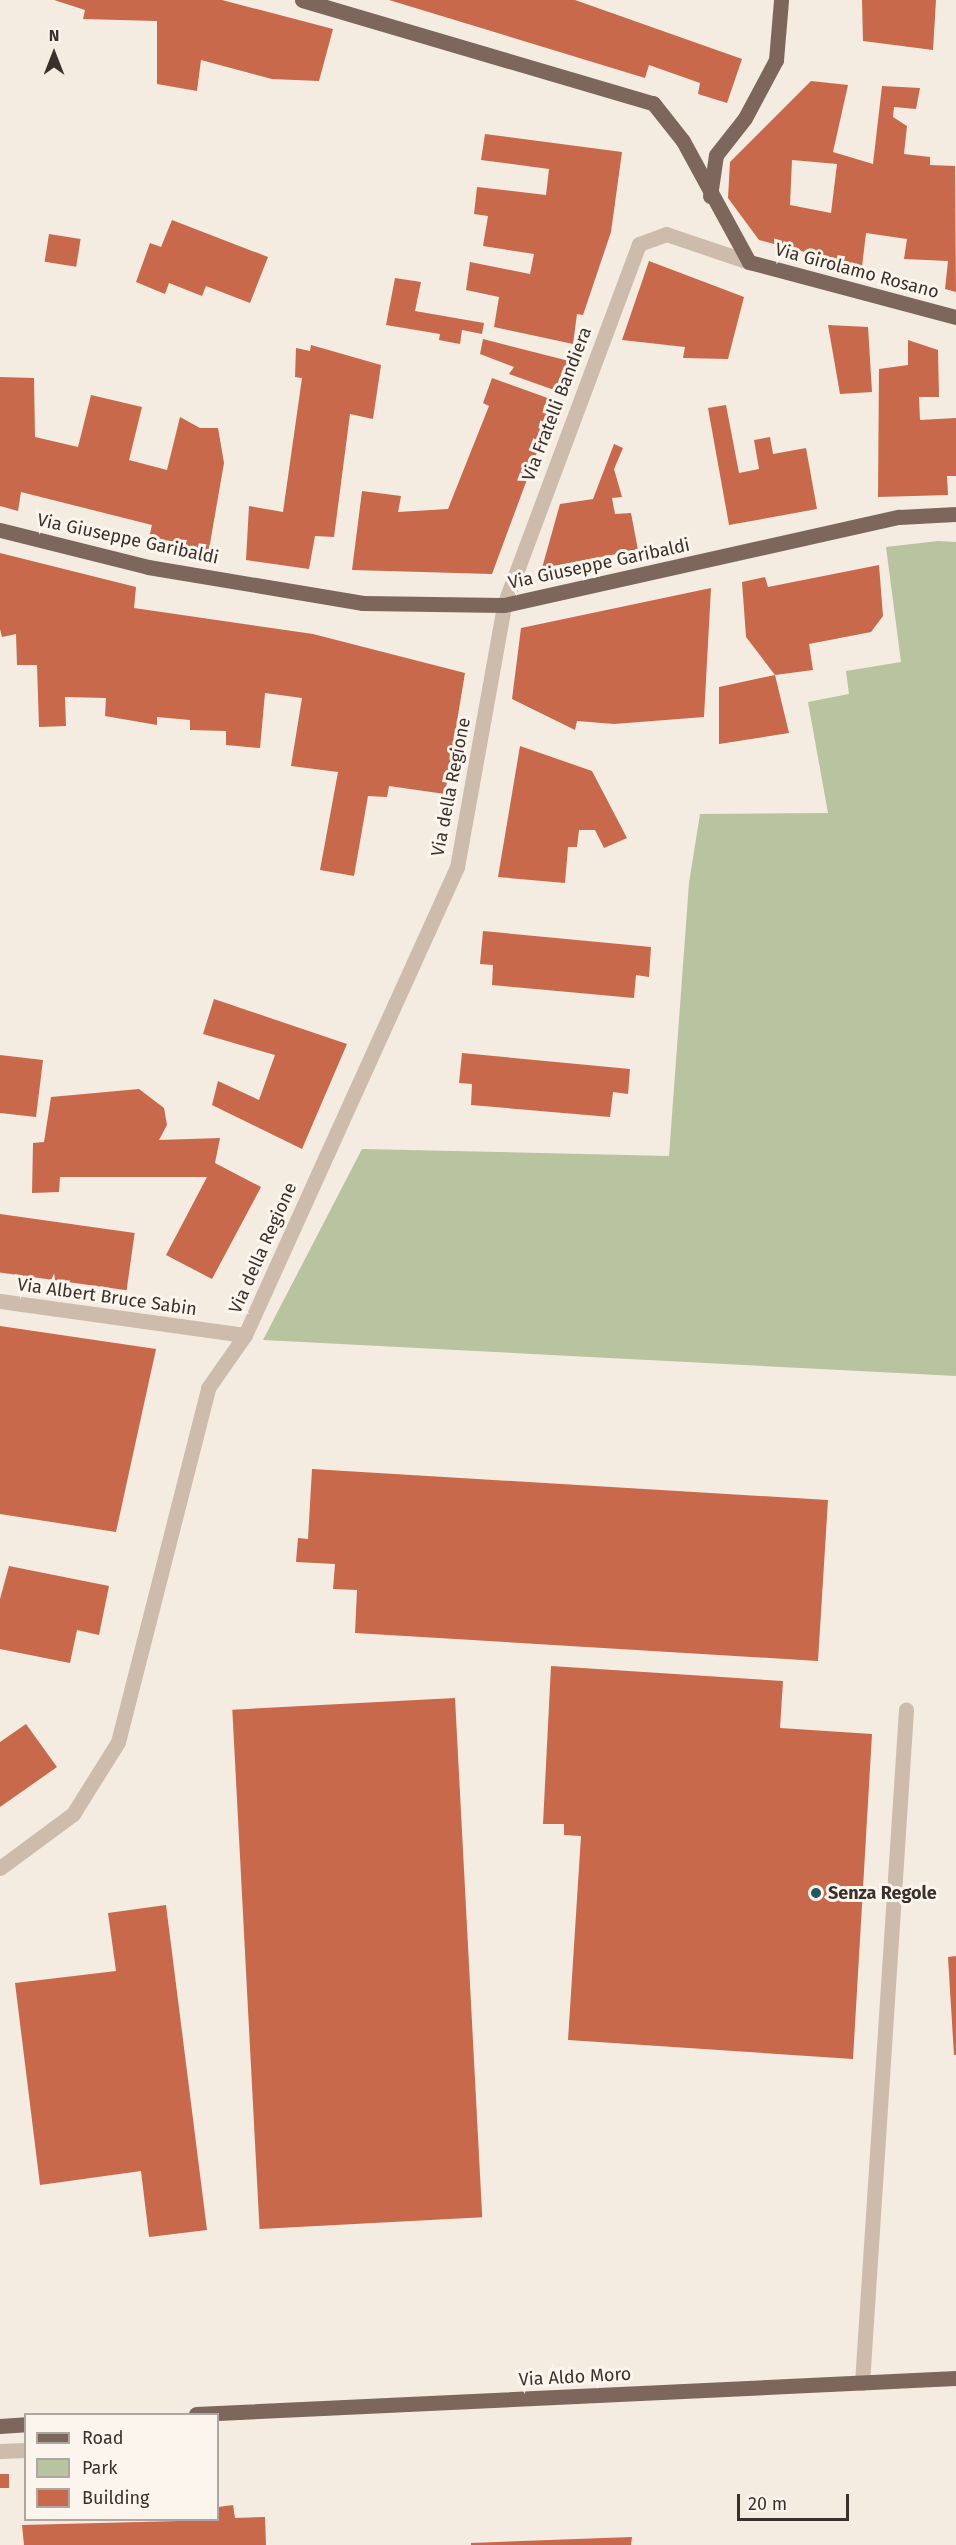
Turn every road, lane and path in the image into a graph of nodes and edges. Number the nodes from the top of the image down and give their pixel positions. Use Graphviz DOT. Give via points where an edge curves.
graph roads {
  1 [pos="302,0"];
  2 [pos="781,0"];
  3 [pos="710,196"];
  4 [pos="666,234"];
  5 [pos="749,262"];
  6 [pos="956,317"];
  7 [pos="956,514"];
  8 [pos="0,530"];
  9 [pos="504,605"];
  10 [pos="0,1301"];
  11 [pos="245,1335"];
  12 [pos="906,1709"];
  13 [pos="0,1868"];
  14 [pos="956,2378"];
  15 [pos="862,2383"];
  16 [pos="219,2414"];
  17 [pos="24,2424"];
  18 [pos="0,2426"];
  19 [pos="24,2450"];
  20 [pos="0,2451"];
  1 -- 3 [label="main road, Via Girolamo Rosano" via="653,103 683,141"];
  2 -- 3 [label="main road" via="776,60 745,118 716,155"];
  3 -- 5 [label="main road, Via Girolamo Rosano"];
  4 -- 5 [label="street, Via Girolamo Rosano"];
  4 -- 9 [label="street, Via Fratelli Bandiera" via="639,244"];
  5 -- 6 [label="main road, Via Girolamo Rosano"];
  7 -- 9 [label="main road, Via Giuseppe Garibaldi" via="899,517"];
  8 -- 9 [label="main road, Via Giuseppe Garibaldi" via="148,567 363,603"];
  9 -- 11 [label="street, Via della Regione" via="457,867"];
  10 -- 11 [label="street, Via Albert Bruce Sabin"];
  11 -- 13 [label="street, Via della Regione" via="208,1388 118,1742 73,1814"];
  12 -- 15 [label="street"];
  14 -- 15 [label="main road, Via Aldo Moro"];
  15 -- 16 [label="main road, Via Aldo Moro"];
  17 -- 18 [label="main road"];
  19 -- 20 [label="street"];
}
